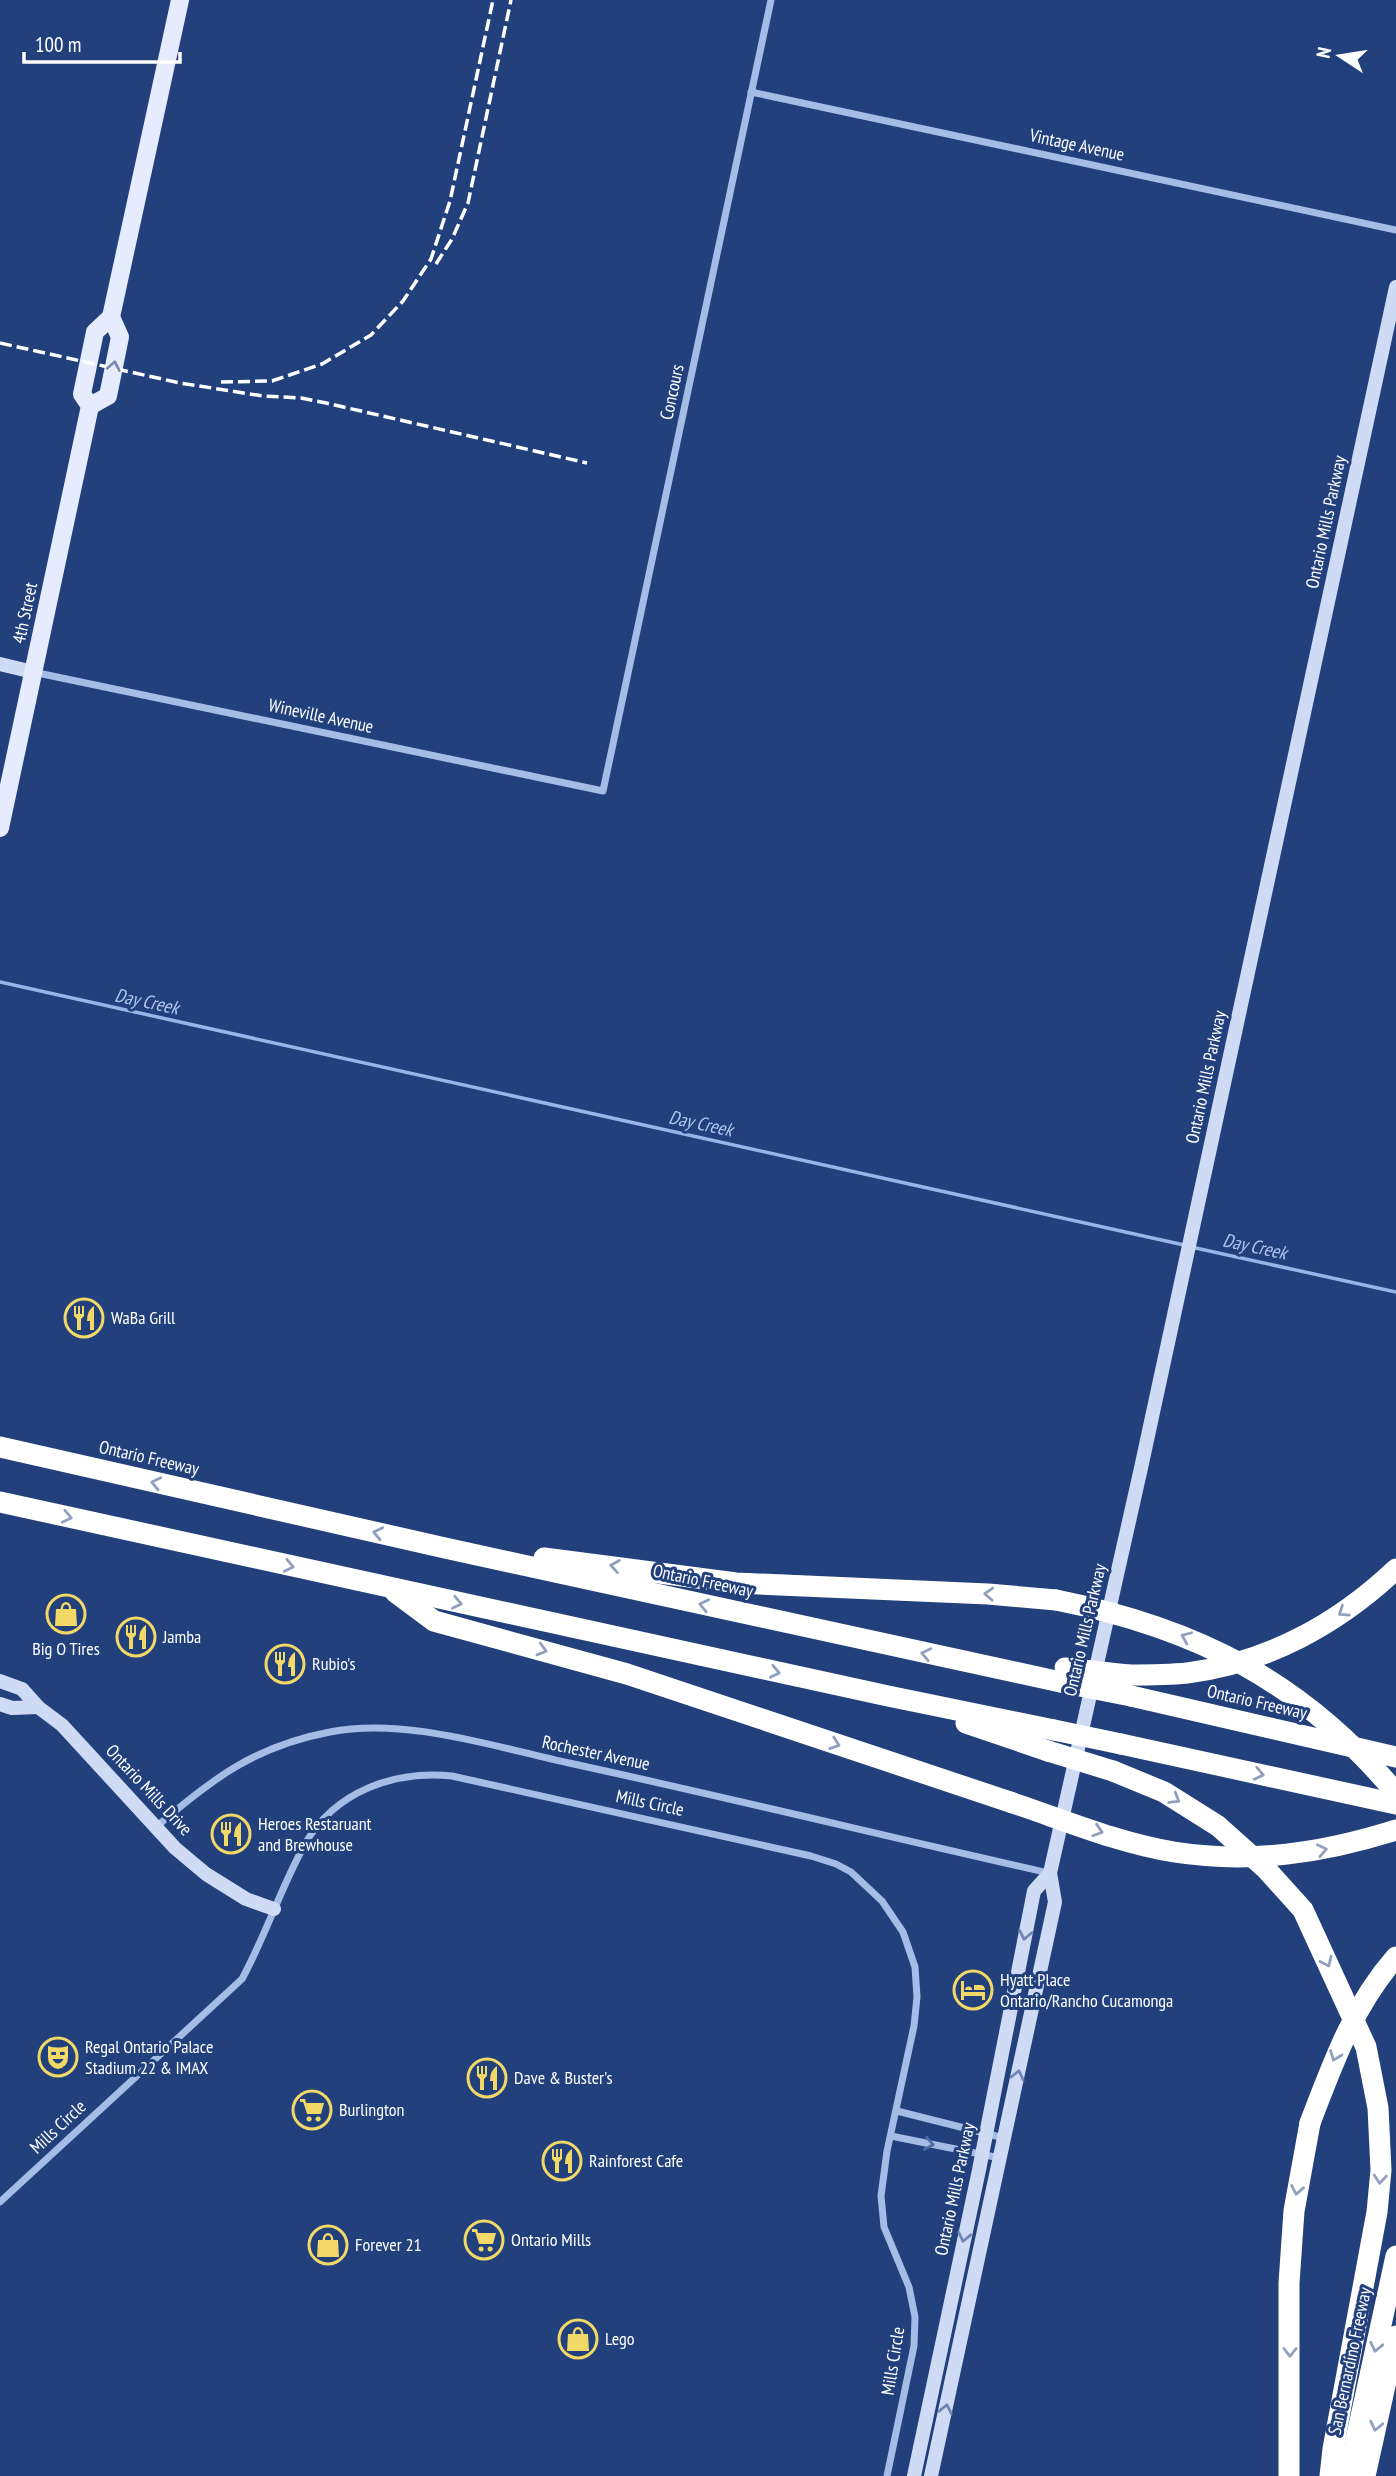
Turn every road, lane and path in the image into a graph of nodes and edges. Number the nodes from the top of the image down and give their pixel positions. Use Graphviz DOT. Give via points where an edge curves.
graph roads {
  1 [pos="180,0"];
  2 [pos="771,0"];
  3 [pos="751,92"];
  4 [pos="1396,230"];
  5 [pos="1396,287"];
  6 [pos="111,317"];
  7 [pos="90,406"];
  8 [pos="0,664"];
  9 [pos="33,672"];
  10 [pos="603,792"];
  11 [pos="0,828"];
  12 [pos="2,1447"];
  13 [pos="0,1502"];
  14 [pos="444,1548"];
  15 [pos="1396,1569"];
  16 [pos="390,1588"];
  17 [pos="0,1681"];
  18 [pos="1129,1686"];
  19 [pos="888,1696"];
  20 [pos="0,1704"];
  21 [pos="38,1707"];
  22 [pos="1396,1757"];
  23 [pos="1396,1793"];
  24 [pos="1396,1804"];
  25 [pos="156,1827"];
  26 [pos="1396,1830"];
  27 [pos="1049,1873"];
  28 [pos="274,1909"];
  29 [pos="1396,1956"];
  30 [pos="897,2111"];
  31 [pos="986,2133"];
  32 [pos="891,2136"];
  33 [pos="1004,2138"];
  34 [pos="982,2154"];
  35 [pos="1000,2158"];
  36 [pos="0,2202"];
  37 [pos="1396,2256"];
  38 [pos="1396,2336"];
  39 [pos="887,2476"];
  40 [pos="914,2476"];
  41 [pos="931,2476"];
  42 [pos="1289,2476"];
  43 [pos="1330,2476"];
  44 [pos="1348,2476"];
  45 [pos="1366,2476"];
  1 -- 6 [label="main road, 4th Street"];
  2 -- 3 [label="street, Concours"];
  3 -- 4 [label="street, Vintage Avenue"];
  3 -- 10 [label="street, Concours"];
  5 -- 27 [label="main road, Ontario Mills Parkway"];
  6 -- 7 [label="main road, 4th Street" via="94,332 82,394"];
  7 -- 6 [label="main road, 4th Street, one-way" via="108,396 120,337"];
  7 -- 9 [label="main road, 4th Street"];
  8 -- 9 [label="main road"];
  9 -- 10 [label="street, Wineville Avenue"];
  9 -- 11 [label="main road, 4th Street"];
  14 -- 12 [label="highway, Ontario Freeway, one-way"];
  13 -- 16 [label="highway, one-way"];
  18 -- 14 [label="highway, Ontario Freeway, one-way, bridge" via="967,1662"];
  23 -- 14 [label="highway, one-way, bridge" via="1344,1737 1270,1681 1189,1638 1102,1609 988,1594 736,1583"];
  15 -- 18 [label="highway, one-way" via="1321,1627 1260,1655"];
  16 -- 19 [label="highway, one-way"];
  16 -- 26 [label="highway, one-way, bridge" via="434,1621 627,1674 1172,1852 1218,1857 1309,1853"];
  17 -- 21 [label="main road, Ontario Mills Drive" via="22,1689"];
  18 -- 22 [label="highway, Ontario Freeway"];
  19 -- 24 [label="highway, one-way, bridge"];
  19 -- 43 [label="highway, one-way, bridge" via="1164,1792 1218,1826 1303,1910 1366,2046 1378,2108 1381,2170"];
  20 -- 21 [label="main road"];
  21 -- 25 [label="main road, Ontario Mills Drive" via="62,1725"];
  25 -- 27 [label="street, Rochester Avenue" via="242,1761 305,1737 384,1727 722,1796"];
  25 -- 28 [label="main road, Ontario Mills Drive" via="206,1874 246,1899"];
  27 -- 31 [label="main road, Ontario Mills Parkway, one-way" via="1034,1891"];
  33 -- 27 [label="main road, Ontario Mills Parkway, one-way" via="1055,1902"];
  28 -- 30 [label="street, Mills Circle" via="306,1842 325,1818 358,1793 413,1775 452,1776 836,1864 882,1901 903,1932 915,1967 916,2013"];
  28 -- 36 [label="street, Mills Circle" via="242,1979"];
  29 -- 42 [label="highway, one-way, bridge" via="1341,2041 1310,2123 1294,2211 1291,2259"];
  30 -- 31 [label="street"];
  30 -- 32 [label="street, Mills Circle"];
  31 -- 33 [label="street"];
  31 -- 34 [label="main road, Ontario Mills Parkway"];
  32 -- 34 [label="street, one-way"];
  32 -- 39 [label="street, Mills Circle" via="881,2187 883,2221 909,2287 915,2327"];
  33 -- 35 [label="main road, Ontario Mills Parkway"];
  34 -- 35 [label="street"];
  34 -- 40 [label="main road, Ontario Mills Parkway, one-way"];
  41 -- 35 [label="main road, Ontario Mills Parkway, one-way"];
  37 -- 44 [label="highway, San Bernardino Freeway, one-way"];
  38 -- 45 [label="highway, one-way"];
}
